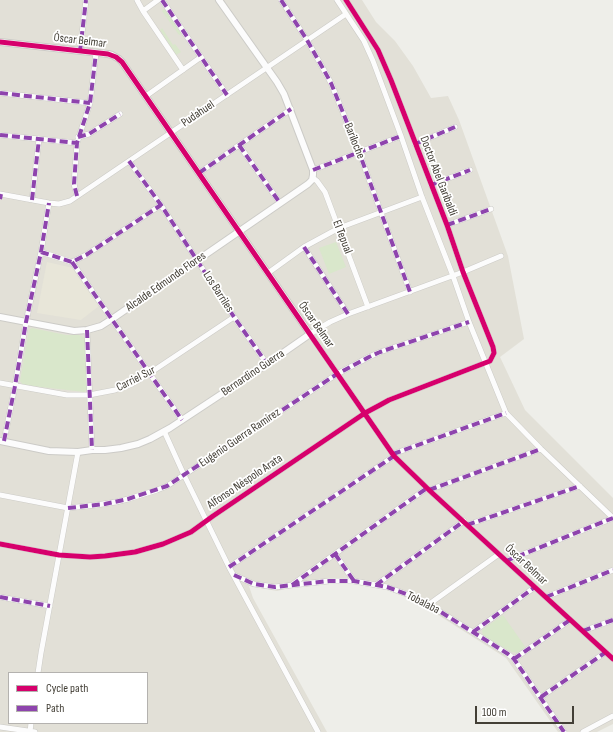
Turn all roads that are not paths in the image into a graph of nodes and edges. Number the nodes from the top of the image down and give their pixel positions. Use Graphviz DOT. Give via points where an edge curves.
graph roads {
  1 [pos="86,0"];
  2 [pos="137,0"];
  3 [pos="158,0"];
  4 [pos="162,0"];
  5 [pos="219,0"];
  6 [pos="281,0"];
  7 [pos="337,0"];
  8 [pos="346,0"];
  9 [pos="143,11"];
  10 [pos="346,14"];
  11 [pos="307,40"];
  12 [pos="0,42"];
  13 [pos="80,51"];
  14 [pos="96,53"];
  15 [pos="201,57"];
  16 [pos="267,68"];
  17 [pos="183,70"];
  18 [pos="0,93"];
  19 [pos="227,95"];
  20 [pos="146,96"];
  21 [pos="90,103"];
  22 [pos="291,109"];
  23 [pos="120,114"];
  24 [pos="455,127"];
  25 [pos="171,133"];
  26 [pos="0,135"];
  27 [pos="78,136"];
  28 [pos="401,136"];
  29 [pos="39,139"];
  30 [pos="77,143"];
  31 [pos="415,144"];
  32 [pos="239,145"];
  33 [pos="359,152"];
  34 [pos="129,161"];
  35 [pos="313,170"];
  36 [pos="470,170"];
  37 [pos="199,173"];
  38 [pos="313,178"];
  39 [pos="431,184"];
  40 [pos="0,196"];
  41 [pos="77,196"];
  42 [pos="422,197"];
  43 [pos="32,200"];
  44 [pos="49,203"];
  45 [pos="280,203"];
  46 [pos="161,205"];
  47 [pos="491,210"];
  48 [pos="381,213"];
  49 [pos="447,225"];
  50 [pos="339,228"];
  51 [pos="239,231"];
  52 [pos="304,247"];
  53 [pos="41,252"];
  54 [pos="502,256"];
  55 [pos="198,260"];
  56 [pos="72,262"];
  57 [pos="462,272"];
  58 [pos="268,273"];
  59 [pos="453,276"];
  60 [pos="410,292"];
  61 [pos="368,307"];
  62 [pos="348,314"];
  63 [pos="0,317"];
  64 [pos="234,317"];
  65 [pos="112,319"];
  66 [pos="26,322"];
  67 [pos="470,322"];
  68 [pos="87,330"];
  69 [pos="310,334"];
  70 [pos="486,363"];
  71 [pos="267,364"];
  72 [pos="150,373"];
  73 [pos="337,374"];
  74 [pos="0,383"];
  75 [pos="15,386"];
  76 [pos="89,395"];
  77 [pos="365,413"];
  78 [pos="506,413"];
  79 [pos="182,420"];
  80 [pos="164,431"];
  81 [pos="2,441"];
  82 [pos="541,449"];
  83 [pos="92,450"];
  84 [pos="78,452"];
  85 [pos="394,455"];
  86 [pos="184,475"];
  87 [pos="580,486"];
  88 [pos="428,489"];
  89 [pos="0,495"];
  90 [pos="68,508"];
  91 [pos="613,518"];
  92 [pos="207,521"];
  93 [pos="466,523"];
  94 [pos="0,544"];
  95 [pos="335,554"];
  96 [pos="499,554"];
  97 [pos="59,555"];
  98 [pos="506,561"];
  99 [pos="229,568"];
  100 [pos="613,570"];
  101 [pos="234,575"];
  102 [pos="354,581"];
  103 [pos="291,585"];
  104 [pos="376,585"];
  105 [pos="535,587"];
  106 [pos="0,597"];
  107 [pos="546,597"];
  108 [pos="428,605"];
  109 [pos="50,606"];
  110 [pos="570,620"];
  111 [pos="613,620"];
  112 [pos="583,631"];
  113 [pos="473,632"];
  114 [pos="606,652"];
  115 [pos="514,659"];
  116 [pos="613,659"];
  117 [pos="38,672"];
  118 [pos="541,697"];
  119 [pos="613,716"];
  120 [pos="0,727"];
  121 [pos="32,732"];
  122 [pos="318,732"];
  123 [pos="564,732"];
  124 [pos="583,732"];
  1 -- 13 [label="street"];
  2 -- 9 [label="street"];
  3 -- 9 [label="street"];
  4 -- 15 [label="street"];
  5 -- 16 [label="street"];
  6 -- 11 [label="street, Bariloche"];
  7 -- 10 [label="street, Doctor Abel Garibaldi"];
  8 -- 31 [label="street, Doctor Abel Garibaldi" via="378,50"];
  9 -- 17 [label="street"];
  10 -- 11 [label="street, Pudahuel"];
  10 -- 28 [label="street, Doctor Abel Garibaldi" via="369,51"];
  11 -- 16 [label="street, Pudahuel"];
  11 -- 33 [label="street, Bariloche" via="330,83"];
  12 -- 13 [label="street, Óscar Belmar"];
  13 -- 14 [label="street, Óscar Belmar"];
  14 -- 20 [label="street, Óscar Belmar" via="112,55 119,59"];
  14 -- 21 [label="street"];
  15 -- 17 [label="street"];
  15 -- 19 [label="street"];
  16 -- 19 [label="street, Pudahuel"];
  16 -- 22 [label="street"];
  17 -- 20 [label="street"];
  18 -- 21 [label="street"];
  19 -- 25 [label="street, Pudahuel"];
  20 -- 25 [label="street, Óscar Belmar"];
  21 -- 27 [label="street"];
  22 -- 32 [label="street"];
  22 -- 35 [label="street"];
  23 -- 27 [label="street" via="89,134"];
  24 -- 31 [label="street"];
  25 -- 34 [label="street, Pudahuel"];
  25 -- 37 [label="street, Óscar Belmar"];
  26 -- 29 [label="street"];
  27 -- 30 [label="street"];
  28 -- 33 [label="street"];
  28 -- 42 [label="street, Doctor Abel Garibaldi"];
  29 -- 30 [label="street"];
  29 -- 43 [label="street"];
  30 -- 41 [label="street" via="74,184"];
  31 -- 39 [label="street, Doctor Abel Garibaldi"];
  32 -- 37 [label="street"];
  32 -- 45 [label="street"];
  33 -- 35 [label="street"];
  33 -- 48 [label="street, Bariloche"];
  34 -- 41 [label="street, Pudahuel"];
  34 -- 46 [label="street, Los Barriles"];
  35 -- 38 [label="street"];
  36 -- 39 [label="street"];
  37 -- 51 [label="street, Óscar Belmar"];
  38 -- 45 [label="street, Alcalde Edmundo Flores"];
  38 -- 50 [label="street, El Tepual" via="325,192"];
  39 -- 49 [label="street, Doctor Abel Garibaldi"];
  40 -- 43 [label="street, Pudahuel"];
  41 -- 44 [label="street, Pudahuel" via="64,203"];
  42 -- 48 [label="street"];
  42 -- 59 [label="street, Doctor Abel Garibaldi"];
  43 -- 44 [label="street, Pudahuel"];
  44 -- 53 [label="street"];
  45 -- 51 [label="street, Alcalde Edmundo Flores"];
  46 -- 55 [label="street, Los Barriles"];
  46 -- 56 [label="street"];
  47 -- 49 [label="street"];
  48 -- 50 [label="street"];
  48 -- 60 [label="street, Bariloche"];
  49 -- 57 [label="street, Doctor Abel Garibaldi"];
  50 -- 52 [label="street"];
  50 -- 61 [label="street, El Tepual"];
  51 -- 55 [label="street, Alcalde Edmundo Flores"];
  51 -- 58 [label="street, Óscar Belmar"];
  52 -- 58 [label="street"];
  52 -- 62 [label="street"];
  53 -- 56 [label="street"];
  53 -- 66 [label="street"];
  54 -- 57 [label="street, Bernardino Guerra"];
  55 -- 64 [label="street, Los Barriles"];
  55 -- 65 [label="street, Alcalde Edmundo Flores"];
  56 -- 65 [label="street"];
  57 -- 59 [label="street, Bernardino Guerra"];
  57 -- 70 [label="street, Doctor Abel Garibaldi" via="494,352 490,361"];
  58 -- 69 [label="street, Óscar Belmar"];
  59 -- 60 [label="street, Bernardino Guerra"];
  59 -- 67 [label="street, Doctor Abel Garibaldi"];
  60 -- 61 [label="street, Bernardino Guerra"];
  61 -- 62 [label="street, Bernardino Guerra"];
  62 -- 69 [label="street, Bernardino Guerra"];
  63 -- 66 [label="street, Alcalde Edmundo Flores"];
  64 -- 71 [label="street, Los Barriles"];
  64 -- 72 [label="street, Carriel Sur"];
  65 -- 68 [label="street, Alcalde Edmundo Flores"];
  65 -- 72 [label="street"];
  66 -- 68 [label="street, Alcalde Edmundo Flores" via="67,330"];
  66 -- 75 [label="street"];
  67 -- 70 [label="street, Doctor Abel Garibaldi"];
  67 -- 73 [label="street, Eugenio Guerra Ramírez" via="369,357"];
  68 -- 76 [label="street"];
  69 -- 71 [label="street, Bernardino Guerra"];
  69 -- 73 [label="street, Óscar Belmar"];
  70 -- 77 [label="street, Alfonso Néspolo Arata" via="389,400"];
  70 -- 78 [label="street, Doctor Abel Garibaldi"];
  71 -- 79 [label="street, Bernardino Guerra"];
  72 -- 76 [label="street, Carriel Sur" via="115,390"];
  72 -- 79 [label="street"];
  73 -- 77 [label="street, Óscar Belmar"];
  73 -- 86 [label="street, Eugenio Guerra Ramírez"];
  74 -- 75 [label="street, Carriel Sur"];
  75 -- 76 [label="street, Carriel Sur" via="67,395"];
  75 -- 81 [label="street"];
  76 -- 83 [label="street"];
  77 -- 85 [label="street, Óscar Belmar"];
  77 -- 92 [label="street, Alfonso Néspolo Arata"];
  78 -- 82 [label="street, Doctor Abel Garibaldi"];
  78 -- 85 [label="street"];
  79 -- 80 [label="street, Bernardino Guerra"];
  80 -- 83 [label="street, Bernardino Guerra" via="150,440 127,447"];
  80 -- 86 [label="street"];
  81 -- 84 [label="street, Bernardino Guerra" via="49,451"];
  82 -- 87 [label="street, Doctor Abel Garibaldi"];
  82 -- 88 [label="street"];
  83 -- 84 [label="street, Bernardino Guerra"];
  84 -- 90 [label="street"];
  85 -- 88 [label="street, Óscar Belmar"];
  85 -- 99 [label="street"];
  86 -- 90 [label="street, Eugenio Guerra Ramírez" via="167,486 135,497 106,504"];
  86 -- 92 [label="street"];
  87 -- 91 [label="street, Doctor Abel Garibaldi"];
  87 -- 93 [label="street"];
  88 -- 93 [label="street, Óscar Belmar"];
  88 -- 95 [label="street"];
  89 -- 90 [label="street, Eugenio Guerra Ramírez"];
  90 -- 97 [label="street"];
  91 -- 98 [label="street"];
  92 -- 97 [label="street, Alfonso Néspolo Arata" via="177,539 135,552 105,556"];
  92 -- 99 [label="street"];
  93 -- 96 [label="street, Óscar Belmar"];
  93 -- 104 [label="street"];
  94 -- 97 [label="street, Alfonso Néspolo Arata"];
  95 -- 102 [label="street"];
  95 -- 103 [label="street"];
  96 -- 98 [label="street, Óscar Belmar"];
  96 -- 108 [label="street"];
  97 -- 109 [label="street"];
  98 -- 105 [label="street, Óscar Belmar"];
  99 -- 101 [label="street"];
  100 -- 107 [label="street"];
  101 -- 103 [label="street, Tobalaba" via="262,586"];
  101 -- 122 [label="street"];
  102 -- 103 [label="street, Tobalaba"];
  102 -- 104 [label="street, Tobalaba"];
  104 -- 108 [label="street, Tobalaba" via="404,593"];
  105 -- 107 [label="street, Óscar Belmar"];
  105 -- 113 [label="street"];
  106 -- 109 [label="street"];
  107 -- 110 [label="street, Óscar Belmar"];
  108 -- 113 [label="street, Tobalaba"];
  109 -- 117 [label="street"];
  110 -- 112 [label="street, Óscar Belmar"];
  110 -- 115 [label="street"];
  111 -- 112 [label="street"];
  112 -- 114 [label="street, Óscar Belmar"];
  113 -- 115 [label="street, Tobalaba"];
  114 -- 116 [label="street, Óscar Belmar"];
  114 -- 118 [label="street"];
  115 -- 118 [label="street, Tobalaba"];
  118 -- 123 [label="street, Tobalaba"];
  119 -- 124 [label="street"];
  120 -- 121 [label="street"];
}
